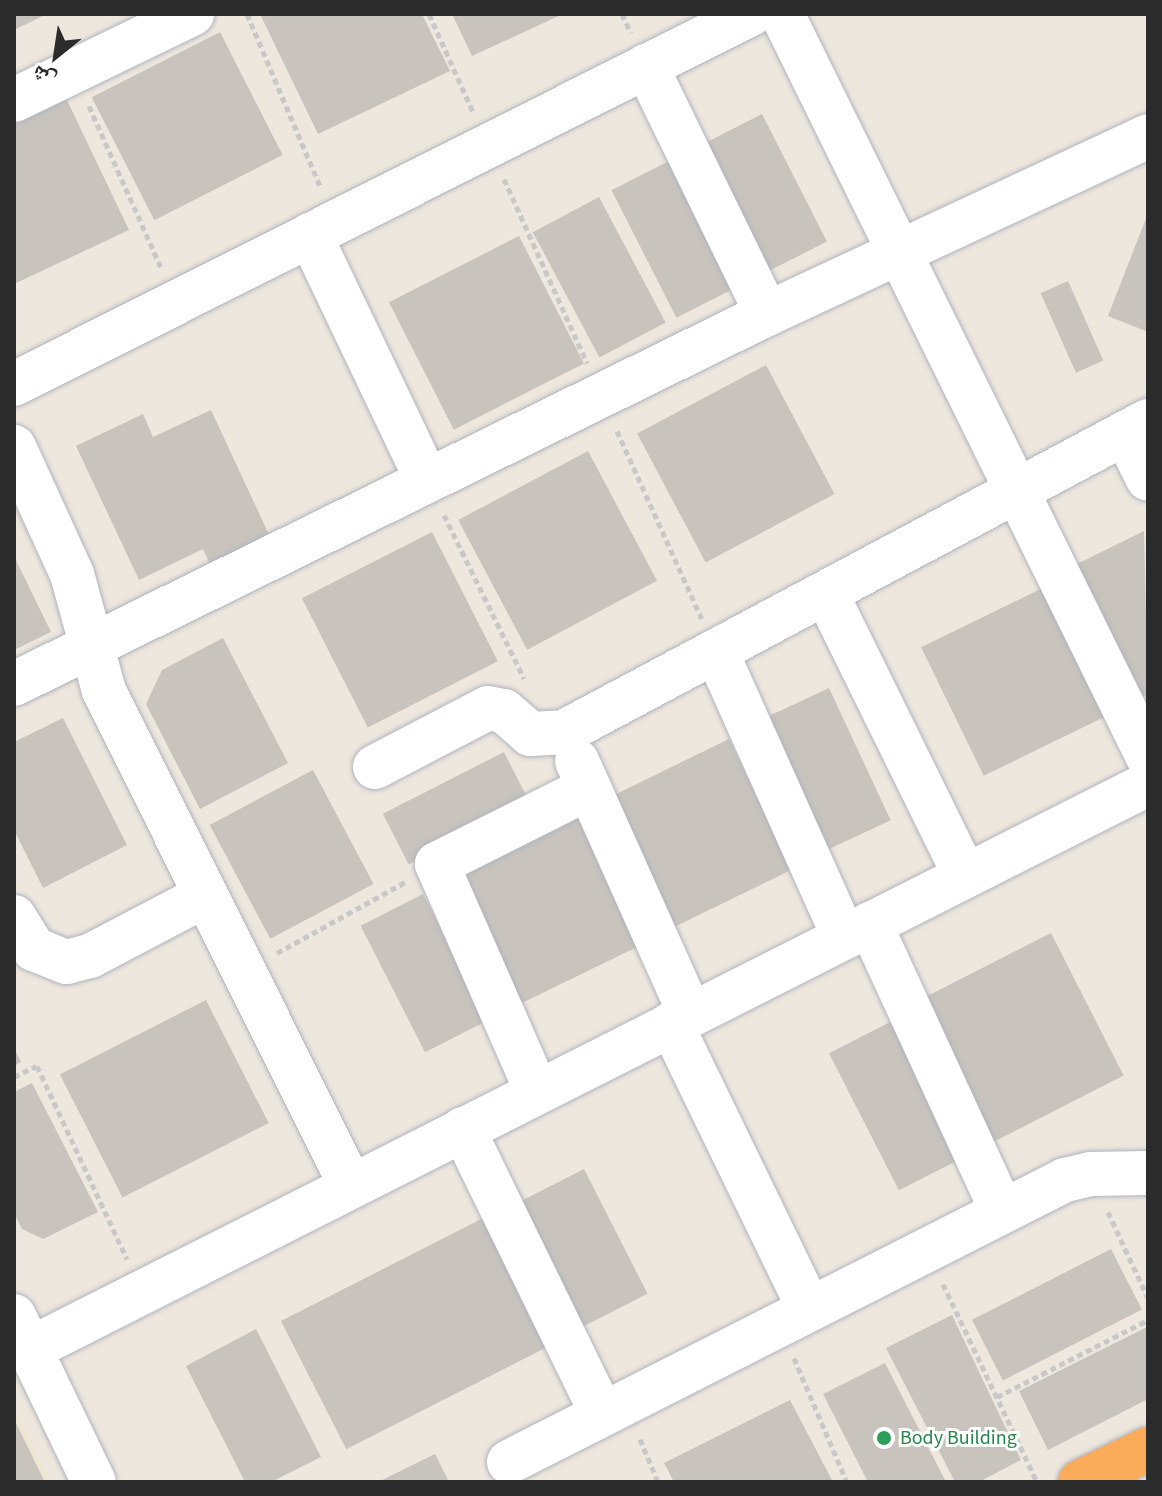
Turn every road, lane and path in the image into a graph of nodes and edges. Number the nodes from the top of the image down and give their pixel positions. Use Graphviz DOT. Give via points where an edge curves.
graph roads {
  1 [pos="192,14"];
  2 [pos="247,14"];
  3 [pos="429,14"];
  4 [pos="751,14"];
  5 [pos="782,14"];
  6 [pos="646,66"];
  7 [pos="73,71"];
  8 [pos="14,100"];
  9 [pos="1148,136"];
  10 [pos="488,145"];
  11 [pos="323,228"];
  12 [pos="897,252"];
  13 [pos="176,302"];
  14 [pos="767,314"];
  15 [pos="14,384"];
  16 [pos="601,395"];
  17 [pos="1136,427"];
  18 [pos="14,447"];
  19 [pos="1148,479"];
  20 [pos="427,480"];
  21 [pos="1016,491"];
  22 [pos="826,593"];
  23 [pos="88,645"];
  24 [pos="716,651"];
  25 [pos="14,684"];
  26 [pos="558,734"];
  27 [pos="375,767"];
  28 [pos="1146,783"];
  29 [pos="589,788"];
  30 [pos="437,864"];
  31 [pos="965,876"];
  32 [pos="206,895"];
  33 [pos="14,917"];
  34 [pos="857,931"];
  35 [pos="244,972"];
  36 [pos="680,1019"];
  37 [pos="14,1077"];
  38 [pos="537,1092"];
  39 [pos="463,1129"];
  40 [pos="1148,1173"];
  41 [pos="1090,1174"];
  42 [pos="351,1186"];
  43 [pos="1002,1211"];
  44 [pos="926,1250"];
  45 [pos="143,1292"];
  46 [pos="1148,1298"];
  47 [pos="794,1315"];
  48 [pos="1148,1320"];
  49 [pos="22,1333"];
  50 [pos="997,1397"];
  51 [pos="602,1414"];
  52 [pos="1148,1449"];
  53 [pos="506,1457"];
  54 [pos="94,1482"];
  55 [pos="847,1482"];
  56 [pos="1037,1482"];
  57 [pos="1080,1482"];
  1 -- 7 [label="street"];
  2 -- 11 [label="path"];
  3 -- 10 [label="path"];
  4 -- 6 [label="street"];
  5 -- 12 [label="street"];
  6 -- 10 [label="street"];
  6 -- 14 [label="street"];
  7 -- 8 [label="street"];
  7 -- 13 [label="path"];
  9 -- 12 [label="street"];
  10 -- 11 [label="street"];
  10 -- 16 [label="path"];
  11 -- 13 [label="street"];
  11 -- 20 [label="street"];
  12 -- 14 [label="street"];
  12 -- 21 [label="street"];
  13 -- 15 [label="street"];
  14 -- 16 [label="street"];
  16 -- 20 [label="street"];
  16 -- 24 [label="path"];
  17 -- 19 [label="street"];
  17 -- 21 [label="street"];
  18 -- 23 [label="street" via="72,574"];
  20 -- 23 [label="street"];
  20 -- 26 [label="path"];
  21 -- 22 [label="street"];
  21 -- 28 [label="street"];
  22 -- 24 [label="street"];
  22 -- 31 [label="street"];
  23 -- 25 [label="street"];
  23 -- 32 [label="street" via="104,691"];
  24 -- 26 [label="street"];
  24 -- 34 [label="street"];
  26 -- 27 [label="street" via="530,734 504,711 488,708"];
  26 -- 29 [label="street"];
  28 -- 31 [label="street"];
  29 -- 30 [label="street"];
  29 -- 36 [label="street"];
  30 -- 35 [label="path"];
  30 -- 38 [label="street"];
  31 -- 34 [label="street"];
  32 -- 33 [label="street" via="79,961 44,956"];
  32 -- 35 [label="street"];
  34 -- 36 [label="street"];
  34 -- 43 [label="street"];
  35 -- 42 [label="street"];
  36 -- 38 [label="street"];
  36 -- 47 [label="street"];
  37 -- 45 [label="path" via="37,1066"];
  38 -- 39 [label="street"];
  39 -- 42 [label="street"];
  39 -- 51 [label="street"];
  40 -- 41 [label="street"];
  41 -- 43 [label="street"];
  41 -- 46 [label="path"];
  42 -- 45 [label="street"];
  43 -- 44 [label="street"];
  44 -- 47 [label="street"];
  44 -- 50 [label="path"];
  45 -- 49 [label="street"];
  47 -- 51 [label="street"];
  47 -- 55 [label="path"];
  48 -- 50 [label="path"];
  49 -- 54 [label="street"];
  50 -- 56 [label="path"];
  51 -- 53 [label="street"];
  52 -- 57 [label="highway"];
}
